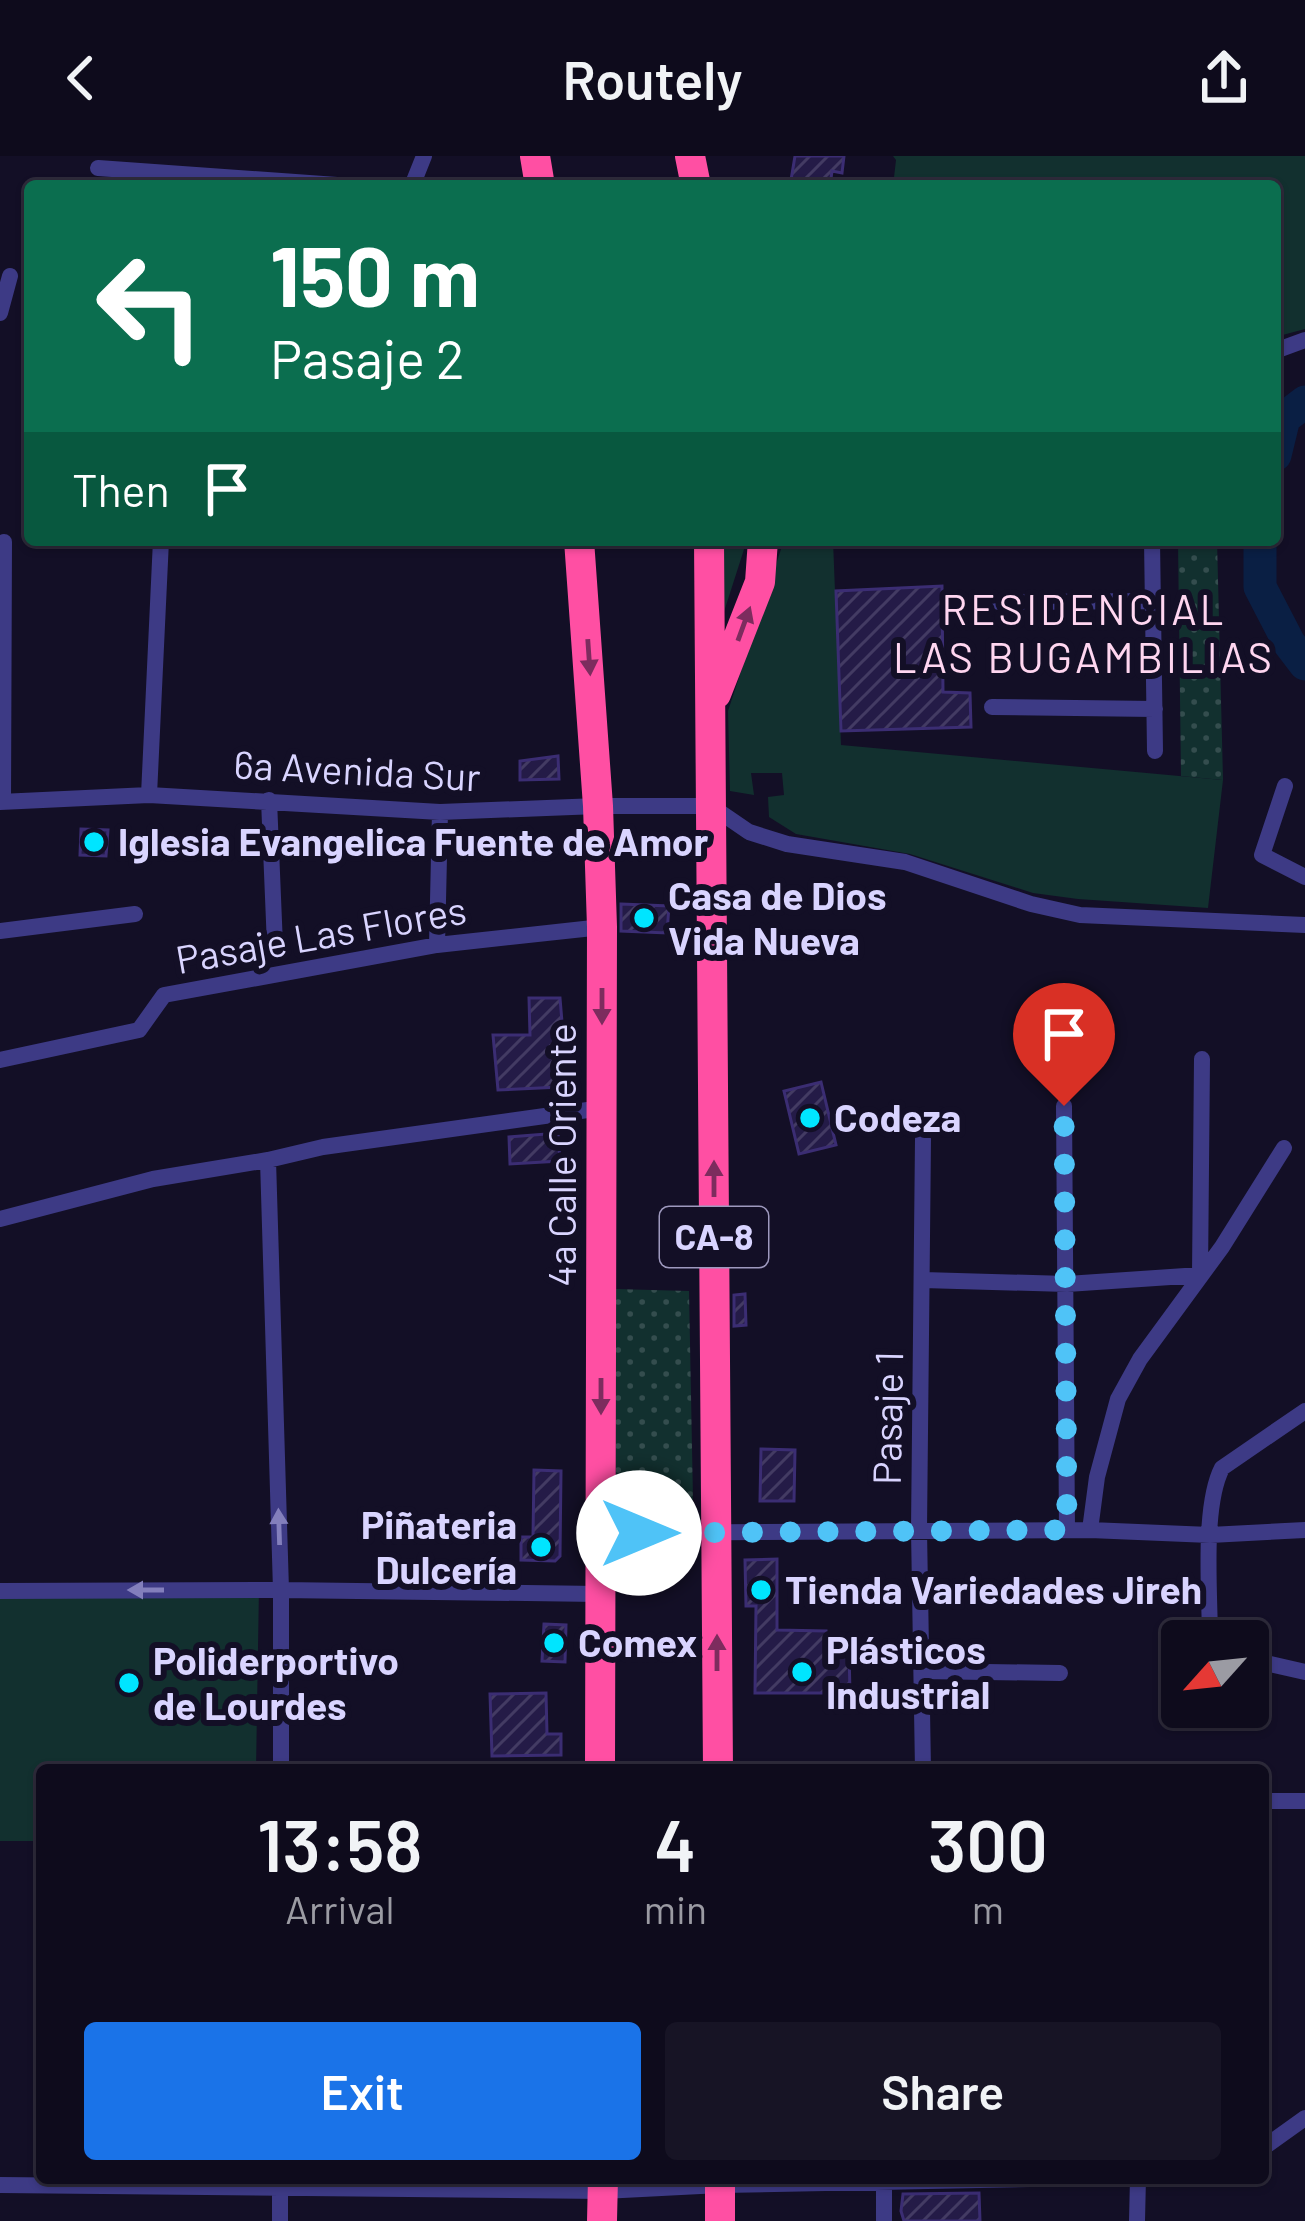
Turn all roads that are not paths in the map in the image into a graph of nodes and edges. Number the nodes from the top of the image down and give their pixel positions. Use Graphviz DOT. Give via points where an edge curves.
graph roads {
  1 [pos="98,168"];
  2 [pos="267,180"];
  3 [pos="5,275"];
  4 [pos="0,313"];
  5 [pos="4,542"];
  6 [pos="161,546"];
  7 [pos="579,546"];
  8 [pos="709,546"];
  9 [pos="763,546"];
  10 [pos="1152,546"];
  11 [pos="1152,601"];
  12 [pos="999,602"];
  13 [pos="711,704"];
  14 [pos="992,707"];
  15 [pos="1155,709"];
  16 [pos="1155,751"];
  17 [pos="1286,786"];
  18 [pos="149,795"];
  19 [pos="269,800"];
  20 [pos="1,802"];
  21 [pos="598,806"];
  22 [pos="711,806"];
  23 [pos="440,812"];
  24 [pos="1305,877"];
  25 [pos="135,914"];
  26 [pos="1305,926"];
  27 [pos="602,927"];
  28 [pos="0,931"];
  29 [pos="436,945"];
  30 [pos="275,946"];
  31 [pos="1202,1059"];
  32 [pos="0,1060"];
  33 [pos="1064,1106"];
  34 [pos="602,1108"];
  35 [pos="923,1139"];
  36 [pos="1284,1148"];
  37 [pos="268,1160"];
  38 [pos="0,1219"];
  39 [pos="1200,1275"];
  40 [pos="923,1280"];
  41 [pos="1067,1284"];
  42 [pos="1305,1412"];
  43 [pos="919,1530"];
  44 [pos="1067,1530"];
  45 [pos="1090,1530"];
  46 [pos="1305,1530"];
  47 [pos="600,1533"];
  48 [pos="716,1533"];
  49 [pos="1210,1535"];
  50 [pos="281,1590"];
  51 [pos="0,1591"];
  52 [pos="599,1594"];
  53 [pos="1210,1620"];
  54 [pos="1269,1664"];
  55 [pos="922,1671"];
  56 [pos="1305,1672"];
  57 [pos="1060,1673"];
  58 [pos="281,1764"];
  59 [pos="600,1764"];
  60 [pos="718,1764"];
  61 [pos="923,1764"];
  62 [pos="1269,1801"];
  63 [pos="1305,1801"];
  64 [pos="1305,2118"];
  65 [pos="1269,2144"];
  66 [pos="93,2184"];
  67 [pos="280,2184"];
  68 [pos="326,2184"];
  69 [pos="703,2184"];
  70 [pos="720,2184"];
  71 [pos="884,2184"];
  72 [pos="1138,2184"];
  73 [pos="0,2185"];
  74 [pos="603,2196"];
  75 [pos="280,2221"];
  76 [pos="721,2221"];
  77 [pos="884,2221"];
  78 [pos="1137,2221"];
  1 -- 2 [label="street"];
  3 -- 4 [label="street"];
  5 -- 20 [label="street"];
  6 -- 18 [label="street"];
  7 -- 21 [label="highway, 4a Calle Oriente, one-way"];
  8 -- 13 [label="highway, CA-8"];
  13 -- 9 [label="highway, one-way" via="760,581"];
  10 -- 11 [label="street"];
  11 -- 12 [label="street"];
  11 -- 15 [label="street"];
  13 -- 22 [label="highway, CA-8"];
  14 -- 15 [label="street"];
  15 -- 16 [label="street"];
  17 -- 24 [label="street" via="1262,855"];
  18 -- 19 [label="street, 6a Avenida Sur"];
  18 -- 20 [label="street, 6a Avenida Sur"];
  19 -- 23 [label="street, 6a Avenida Sur"];
  19 -- 30 [label="street"];
  21 -- 22 [label="street, 6a Avenida Sur"];
  21 -- 23 [label="street, 6a Avenida Sur"];
  21 -- 27 [label="highway, 4a Calle Oriente"];
  22 -- 26 [label="street" via="748,832 788,844 904,862 1080,915"];
  48 -- 22 [label="highway, CA-8, one-way"];
  23 -- 29 [label="street"];
  25 -- 28 [label="street"];
  27 -- 29 [label="street, Pasaje Las Flores"];
  27 -- 34 [label="highway, 4a Calle Oriente, one-way"];
  29 -- 32 [label="street, Pasaje Las Flores" via="164,995 139,1030"];
  31 -- 39 [label="street"];
  33 -- 41 [label="street"];
  34 -- 37 [label="street"];
  34 -- 47 [label="highway, 4a Calle Oriente, one-way"];
  35 -- 40 [label="street, Pasaje 1"];
  36 -- 39 [label="street"];
  37 -- 38 [label="street"];
  50 -- 37 [label="street, one-way"];
  39 -- 41 [label="street"];
  39 -- 45 [label="street" via="1118,1400"];
  40 -- 41 [label="street"];
  40 -- 43 [label="street, Pasaje 1"];
  41 -- 44 [label="street"];
  42 -- 49 [label="street" via="1222,1468"];
  43 -- 44 [label="street"];
  43 -- 48 [label="street"];
  43 -- 55 [label="street, Pasaje 1"];
  44 -- 45 [label="street"];
  45 -- 49 [label="street"];
  46 -- 49 [label="street"];
  47 -- 48 [label="street"];
  47 -- 52 [label="highway, 4a Calle Oriente"];
  60 -- 48 [label="highway, CA-8, one-way"];
  49 -- 53 [label="street"];
  50 -- 51 [label="street, one-way"];
  50 -- 52 [label="street"];
  50 -- 58 [label="street"];
  52 -- 59 [label="highway, 4a Calle Oriente"];
  54 -- 56 [label="street"];
  55 -- 57 [label="street"];
  55 -- 61 [label="street, Pasaje 1"];
  62 -- 63 [label="street"];
  64 -- 65 [label="street"];
  66 -- 73 [label="street"];
  67 -- 75 [label="street"];
  68 -- 74 [label="street"];
  69 -- 74 [label="street"];
  70 -- 76 [label="highway"];
  71 -- 77 [label="street"];
  72 -- 78 [label="street"];
}
